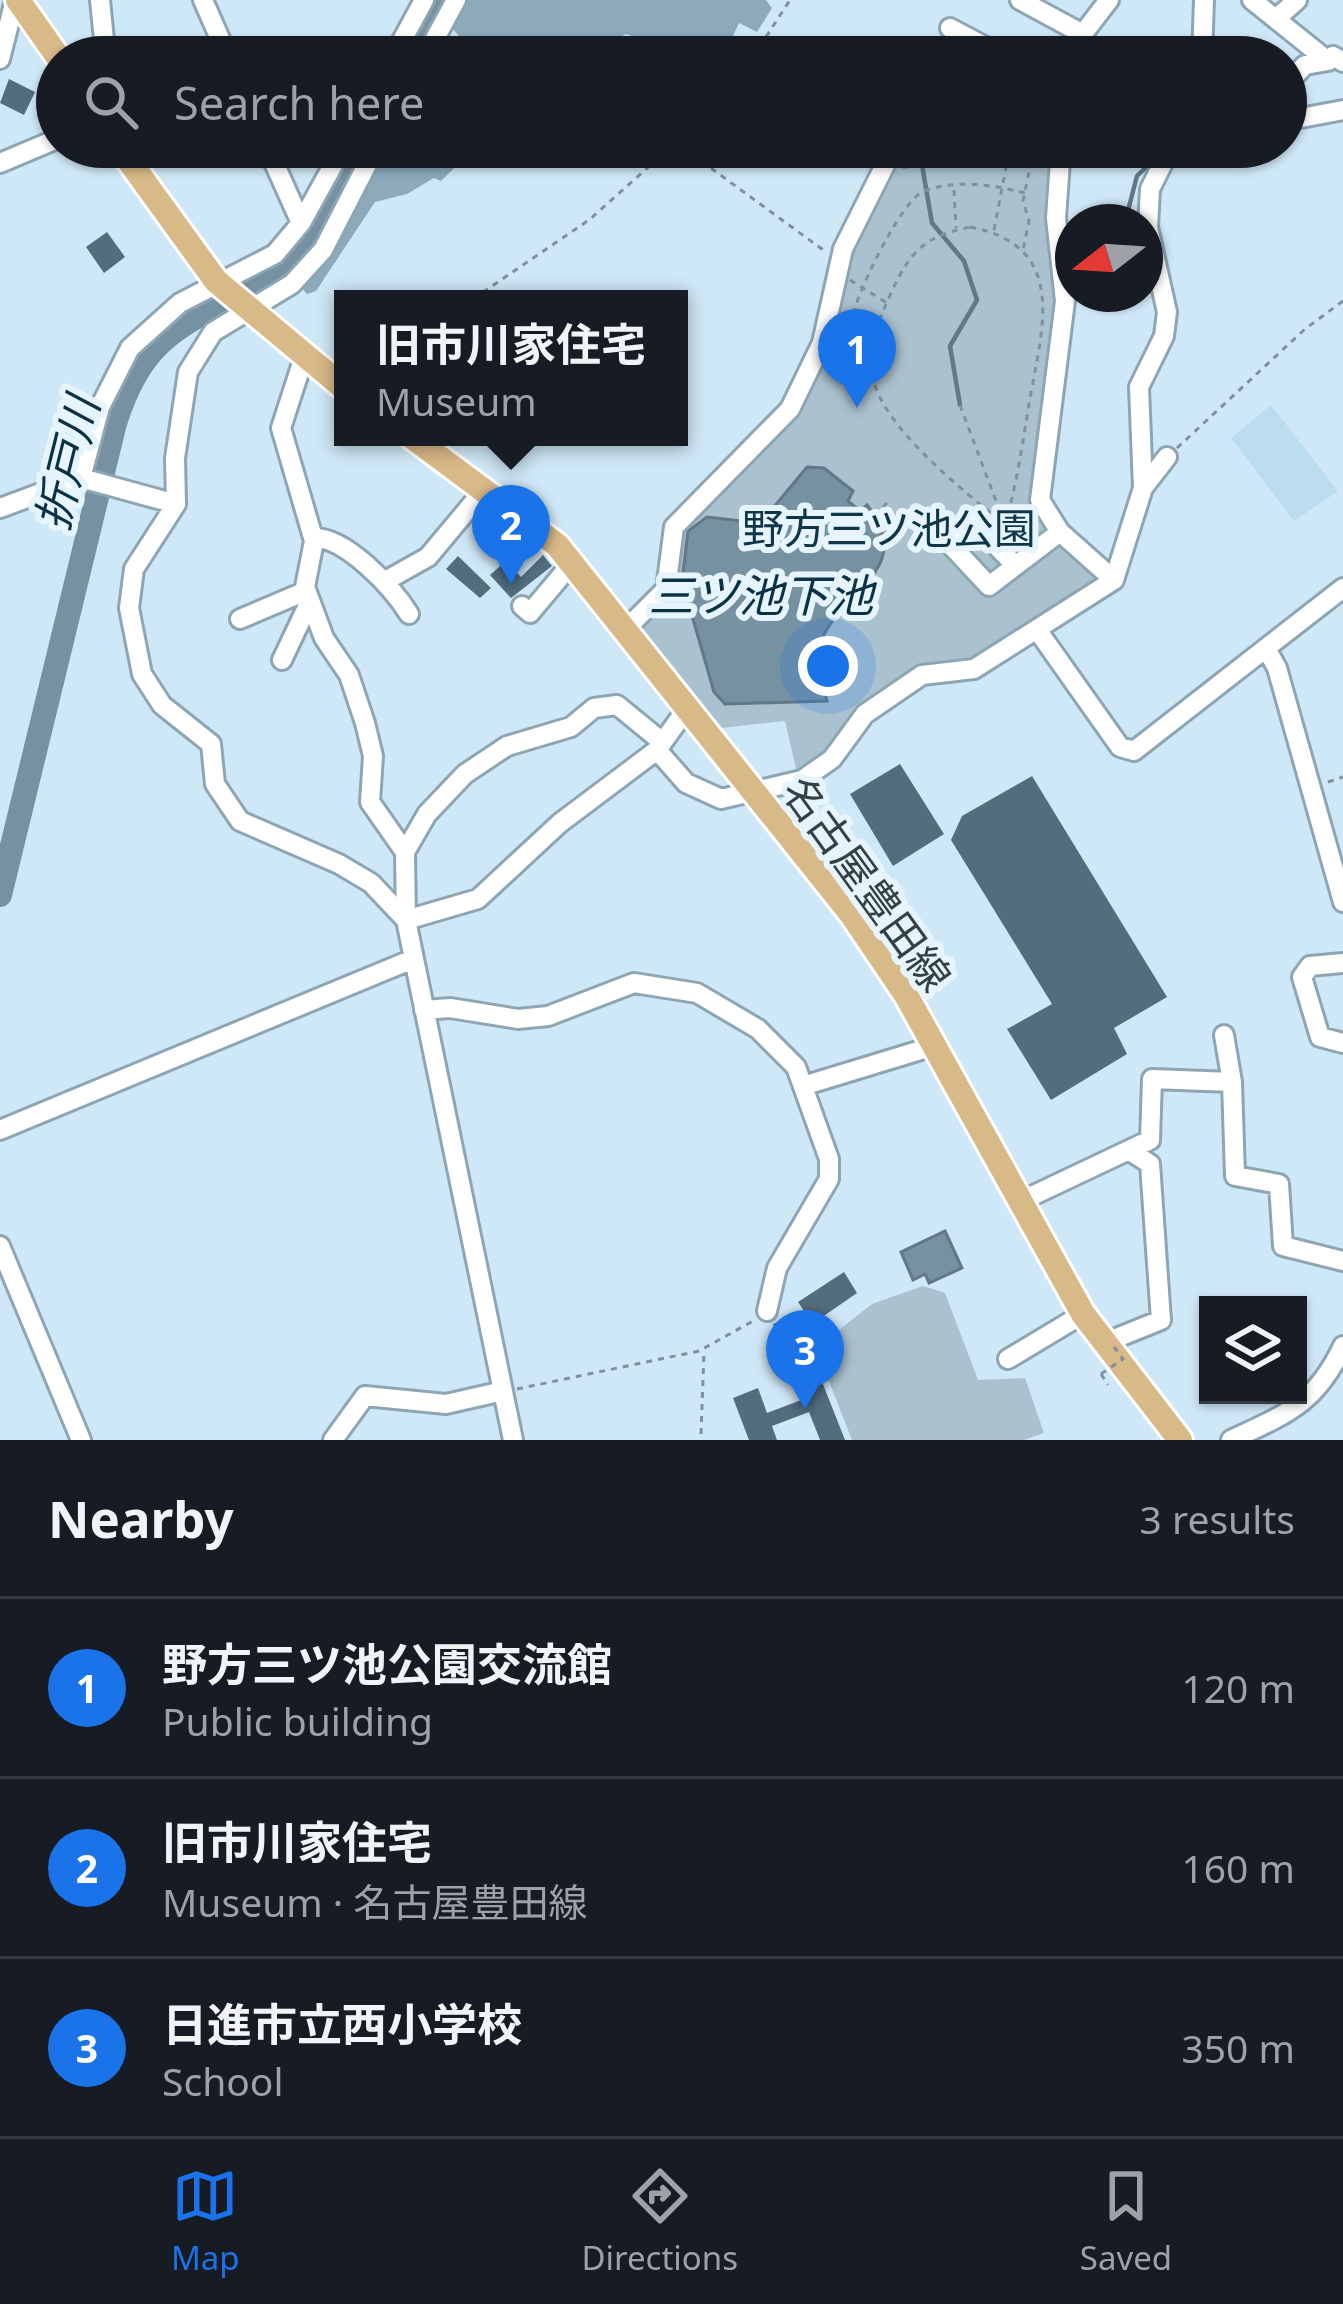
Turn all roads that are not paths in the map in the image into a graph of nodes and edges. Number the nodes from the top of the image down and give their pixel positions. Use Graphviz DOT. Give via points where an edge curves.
graph roads {
  1 [pos="17,0"];
  2 [pos="100,0"];
  3 [pos="202,0"];
  4 [pos="424,0"];
  5 [pos="455,0"];
  6 [pos="1020,0"];
  7 [pos="1108,0"];
  8 [pos="1204,0"];
  9 [pos="1252,0"];
  10 [pos="1297,0"];
  11 [pos="1278,17"];
  12 [pos="950,28"];
  13 [pos="1082,33"];
  14 [pos="43,36"];
  15 [pos="104,36"];
  16 [pos="218,36"];
  17 [pos="404,36"];
  18 [pos="436,36"];
  19 [pos="965,36"];
  20 [pos="1080,36"];
  21 [pos="1203,36"];
  22 [pos="1305,36"];
  23 [pos="1307,37"];
  24 [pos="1337,58"];
  25 [pos="0,59"];
  26 [pos="1307,65"];
  27 [pos="1343,110"];
  28 [pos="1307,117"];
  29 [pos="36,148"];
  30 [pos="0,163"];
  31 [pos="134,168"];
  32 [pos="276,168"];
  33 [pos="331,168"];
  34 [pos="365,168"];
  35 [pos="889,168"];
  36 [pos="1060,168"];
  37 [pos="1161,168"];
  38 [pos="301,223"];
  39 [pos="220,285"];
  40 [pos="245,310"];
  41 [pos="304,357"];
  42 [pos="334,380"];
  43 [pos="424,446"];
  44 [pos="1167,458"];
  45 [pos="93,482"];
  46 [pos="1143,488"];
  47 [pos="484,490"];
  48 [pos="176,504"];
  49 [pos="0,508"];
  50 [pos="1060,532"];
  51 [pos="313,538"];
  52 [pos="1019,556"];
  53 [pos="572,563"];
  54 [pos="387,580"];
  55 [pos="1114,580"];
  56 [pos="1343,588"];
  57 [pos="308,596"];
  58 [pos="522,606"];
  59 [pos="409,614"];
  60 [pos="240,620"];
  61 [pos="1038,631"];
  62 [pos="623,632"];
  63 [pos="1266,648"];
  64 [pos="282,660"];
  65 [pos="688,707"];
  66 [pos="659,745"];
  67 [pos="757,794"];
  68 [pos="405,852"];
  69 [pos="1343,902"];
  70 [pos="406,920"];
  71 [pos="413,959"];
  72 [pos="1343,963"];
  73 [pos="424,1010"];
  74 [pos="1224,1035"];
  75 [pos="1343,1043"];
  76 [pos="934,1046"];
  77 [pos="1232,1082"];
  78 [pos="806,1085"];
  79 [pos="0,1130"];
  80 [pos="1130,1150"];
  81 [pos="1019,1202"];
  82 [pos="0,1246"];
  83 [pos="1343,1261"];
  84 [pos="767,1311"];
  85 [pos="1083,1314"];
  86 [pos="1109,1345"];
  87 [pos="1343,1346"];
  88 [pos="1008,1359"];
  89 [pos="1336,1376"];
  90 [pos="503,1391"];
  91 [pos="81,1440"];
  92 [pos="333,1440"];
  93 [pos="513,1440"];
  94 [pos="1180,1440"];
  95 [pos="1231,1440"];
  1 -- 14 [label="main road"];
  1 -- 25 [label="street"];
  2 -- 15 [label="street"];
  3 -- 16 [label="street"];
  4 -- 17 [label="street"];
  5 -- 18 [label="street"];
  6 -- 13 [label="street"];
  7 -- 13 [label="street"];
  8 -- 21 [label="street"];
  9 -- 11 [label="street"];
  10 -- 11 [label="street"];
  11 -- 22 [label="street"];
  12 -- 19 [label="street"];
  13 -- 20 [label="street"];
  23 -- 24 [label="street"];
  24 -- 26 [label="street"];
  27 -- 28 [label="street"];
  29 -- 30 [label="street"];
  31 -- 39 [label="main road"];
  32 -- 38 [label="street"];
  33 -- 38 [label="street"];
  34 -- 40 [label="street" via="323,250 292,284"];
  35 -- 62 [label="street" via="839,268 822,343 790,409 674,527 666,589"];
  36 -- 50 [label="street" via="1065,301 1040,500"];
  37 -- 46 [label="street" via="1150,189 1148,227 1167,312 1139,387"];
  38 -- 39 [label="street" via="275,254"];
  39 -- 40 [label="main road"];
  39 -- 45 [label="street" via="180,303 130,348 100,406"];
  40 -- 41 [label="main road"];
  40 -- 48 [label="street" via="213,332 188,372"];
  41 -- 42 [label="main road"];
  41 -- 51 [label="street" via="280,428"];
  43 -- 47 [label="main road, 名古屋豊田線"];
  44 -- 46 [label="street"];
  45 -- 48 [label="street"];
  45 -- 49 [label="street"];
  46 -- 55 [label="street"];
  47 -- 53 [label="main road, 名古屋豊田線"];
  47 -- 54 [label="street" via="428,557"];
  48 -- 70 [label="street" via="134,569 129,608 142,674 162,705 212,744 215,784 240,821 371,883"];
  50 -- 52 [label="street"];
  50 -- 55 [label="street"];
  51 -- 54 [label="street" via="335,542"];
  51 -- 57 [label="street"];
  53 -- 58 [label="street" via="530,614"];
  53 -- 62 [label="main road, 名古屋豊田線"];
  54 -- 59 [label="street"];
  55 -- 61 [label="street"];
  56 -- 63 [label="street"];
  57 -- 60 [label="street"];
  57 -- 64 [label="street"];
  57 -- 68 [label="street" via="365,723 370,802"];
  61 -- 63 [label="street" via="1125,750 1134,751"];
  61 -- 67 [label="street" via="974,670 922,674 865,714 832,759 802,780"];
  62 -- 65 [label="main road, 名古屋豊田線"];
  63 -- 69 [label="street"];
  65 -- 66 [label="street"];
  65 -- 67 [label="main road, 名古屋豊田線"];
  66 -- 67 [label="street" via="686,783 721,799"];
  66 -- 68 [label="street" via="617,705 594,708 571,727 507,746 465,774"];
  66 -- 70 [label="street" via="478,899"];
  67 -- 76 [label="main road, 名古屋豊田線" via="877,948"];
  68 -- 70 [label="street"];
  70 -- 71 [label="street"];
  71 -- 73 [label="street"];
  71 -- 79 [label="street"];
  72 -- 75 [label="street" via="1310,966 1303,977 1320,1037"];
  73 -- 78 [label="street" via="518,1019 548,1016 634,983 669,986 758,1029"];
  73 -- 90 [label="street"];
  74 -- 77 [label="street"];
  76 -- 78 [label="street"];
  76 -- 81 [label="main road, 名古屋豊田線"];
  77 -- 80 [label="street" via="1152,1079 1150,1140"];
  77 -- 83 [label="street" via="1235,1176 1279,1184 1283,1246"];
  78 -- 84 [label="street" via="829,1179 777,1268"];
  80 -- 81 [label="street"];
  80 -- 86 [label="street" via="1150,1164 1160,1320"];
  81 -- 85 [label="main road, 名古屋豊田線"];
  82 -- 91 [label="street"];
  85 -- 86 [label="main road, 名古屋豊田線"];
  85 -- 88 [label="street"];
  86 -- 94 [label="main road, 名古屋豊田線"];
  87 -- 89 [label="street"];
  89 -- 95 [label="street" via="1296,1411"];
  90 -- 92 [label="street" via="446,1404 365,1396"];
  90 -- 93 [label="street"];
}
